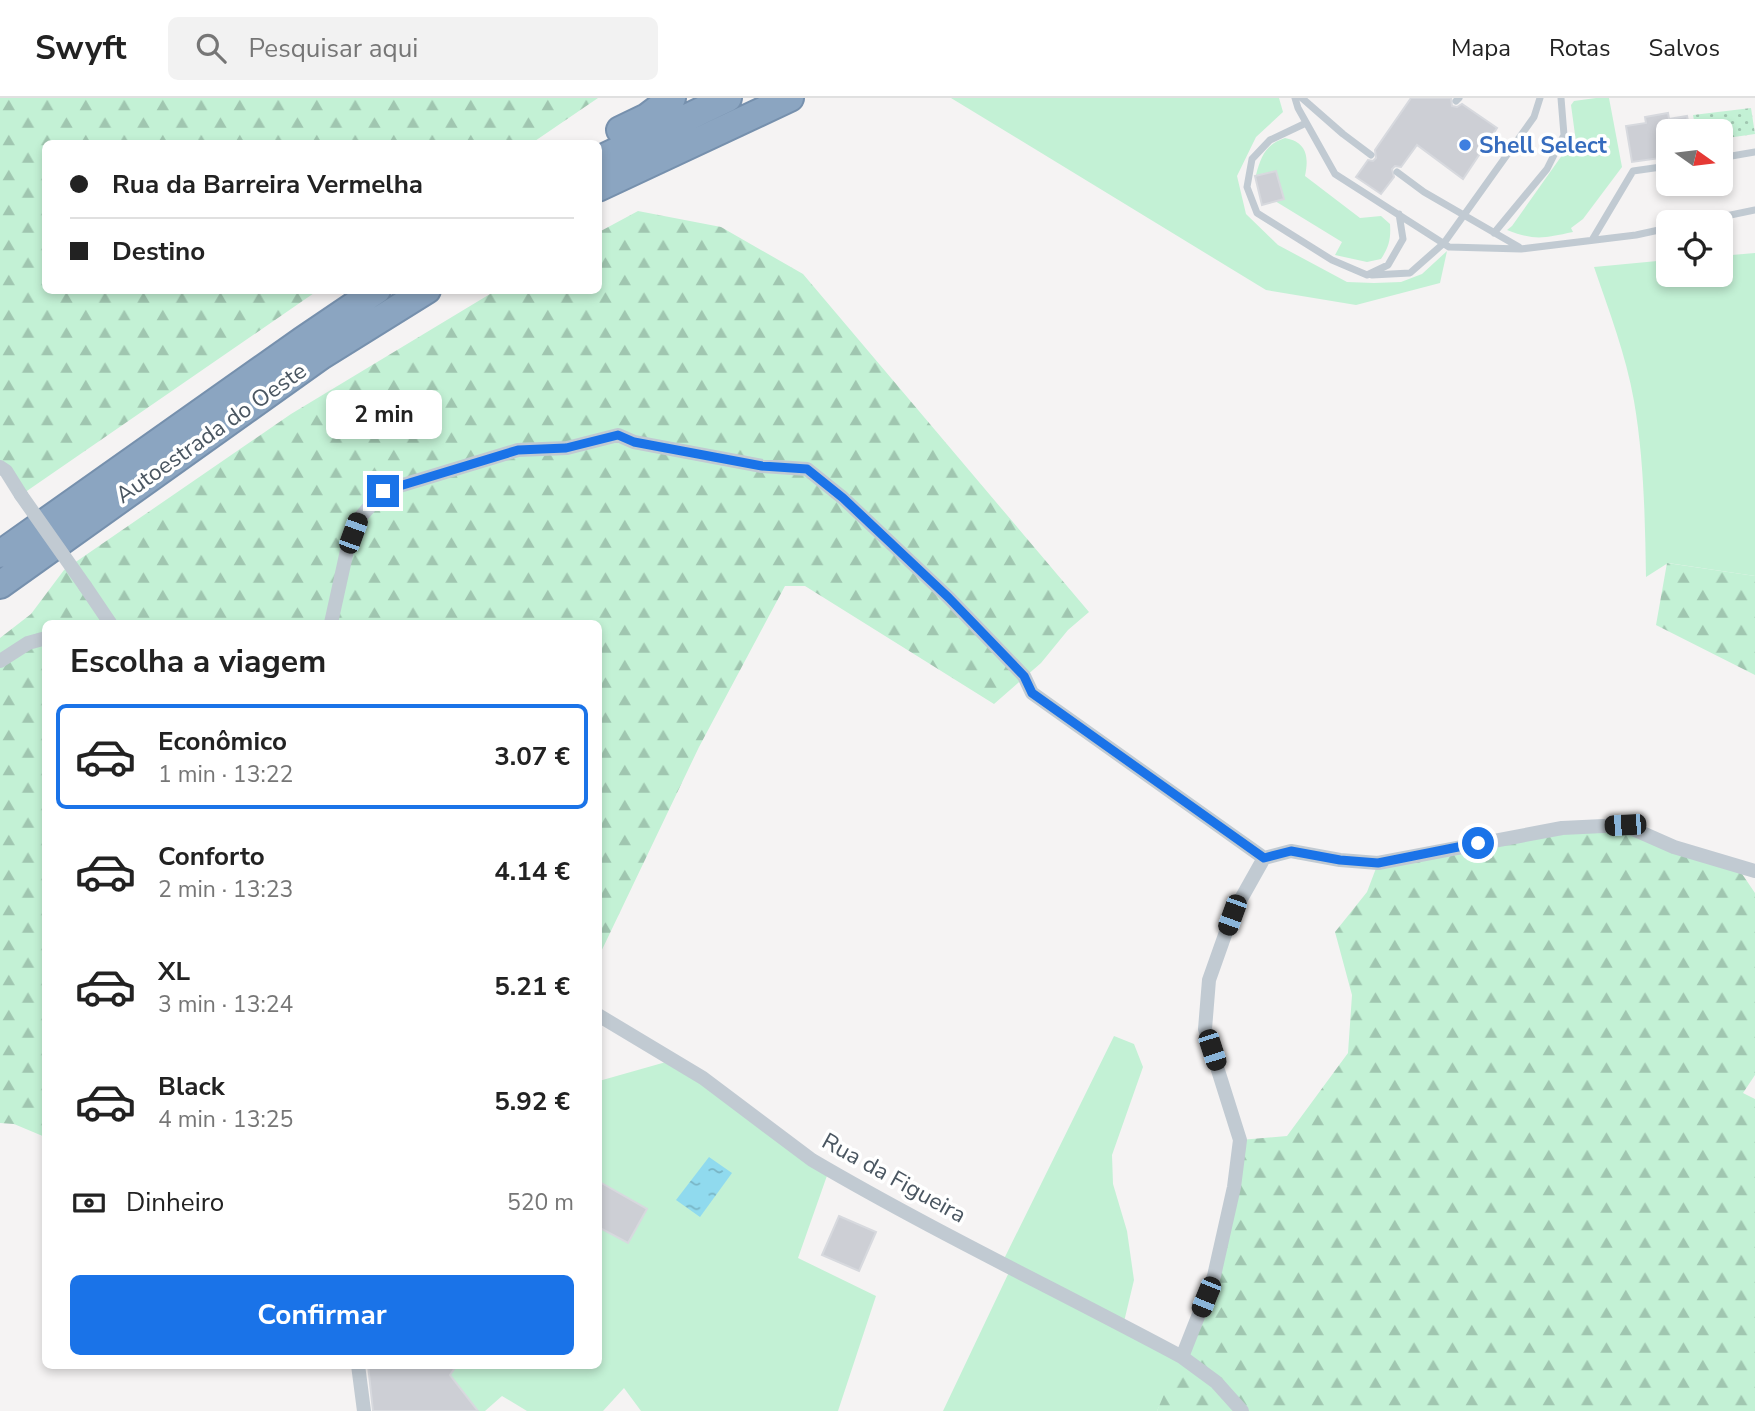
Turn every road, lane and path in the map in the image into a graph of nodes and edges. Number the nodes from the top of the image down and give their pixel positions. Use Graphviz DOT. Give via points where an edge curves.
graph roads {
  1 [pos="672,98"];
  2 [pos="727,98"];
  3 [pos="790,98"];
  4 [pos="1295,98"];
  5 [pos="1302,98"];
  6 [pos="1540,98"];
  7 [pos="1561,98"];
  8 [pos="1307,123"];
  9 [pos="602,140"];
  10 [pos="1755,152"];
  11 [pos="1371,155"];
  12 [pos="1733,156"];
  13 [pos="602,158"];
  14 [pos="1656,168"];
  15 [pos="1397,172"];
  16 [pos="602,186"];
  17 [pos="1755,210"];
  18 [pos="1399,215"];
  19 [pos="1464,215"];
  20 [pos="1733,215"];
  21 [pos="1656,230"];
  22 [pos="1494,233"];
  23 [pos="1591,240"];
  24 [pos="1444,243"];
  25 [pos="1521,248"];
  26 [pos="1367,275"];
  27 [pos="371,294"];
  28 [pos="421,294"];
  29 [pos="0,467"];
  30 [pos="0,554"];
  31 [pos="0,584"];
  32 [pos="108,620"];
  33 [pos="332,620"];
  34 [pos="42,639"];
  35 [pos="0,662"];
  36 [pos="1264,858"];
  37 [pos="1755,871"];
  38 [pos="602,1017"];
  39 [pos="1182,1357"];
  40 [pos="359,1369"];
  41 [pos="364,1411"];
  42 [pos="1242,1411"];
  1 -- 9 [label="highway"];
  2 -- 13 [label="highway"];
  3 -- 16 [label="highway"];
  4 -- 8 [label="lane"];
  5 -- 11 [label="lane"];
  6 -- 19 [label="lane" via="1534,117"];
  7 -- 22 [label="lane" via="1564,135 1546,169"];
  8 -- 18 [label="lane" via="1335,174"];
  8 -- 26 [label="lane" via="1270,140 1252,159 1247,187 1257,213 1332,260"];
  10 -- 12 [label="lane"];
  14 -- 23 [label="lane" via="1633,171"];
  15 -- 19 [label="lane"];
  17 -- 20 [label="lane"];
  18 -- 24 [label="lane"];
  18 -- 26 [label="lane" via="1403,239 1388,265"];
  19 -- 22 [label="lane"];
  19 -- 24 [label="lane"];
  21 -- 23 [label="lane"];
  22 -- 25 [label="lane"];
  23 -- 25 [label="lane"];
  24 -- 25 [label="lane" via="1449,247"];
  24 -- 26 [label="lane" via="1410,274"];
  27 -- 30 [label="highway, Autoestrada do Oeste"];
  28 -- 31 [label="highway, Autoestrada do Oeste" via="321,356"];
  29 -- 32 [label="street, bridge"];
  33 -- 36 [label="street" via="358,520 383,491 518,450 566,448 618,435 762,466 807,469 949,598 1024,676 1032,693"];
  34 -- 35 [label="street"];
  36 -- 37 [label="street" via="1291,851 1378,863 1562,828 1625,825 1674,847"];
  36 -- 39 [label="street" via="1232,915 1209,980 1205,1029 1240,1140 1214,1276"];
  38 -- 39 [label="street, Rua da Figueira" via="703,1078 829,1170"];
  39 -- 42 [label="street, Rua da Figueira" via="1216,1382"];
  40 -- 41 [label="street"];
}
